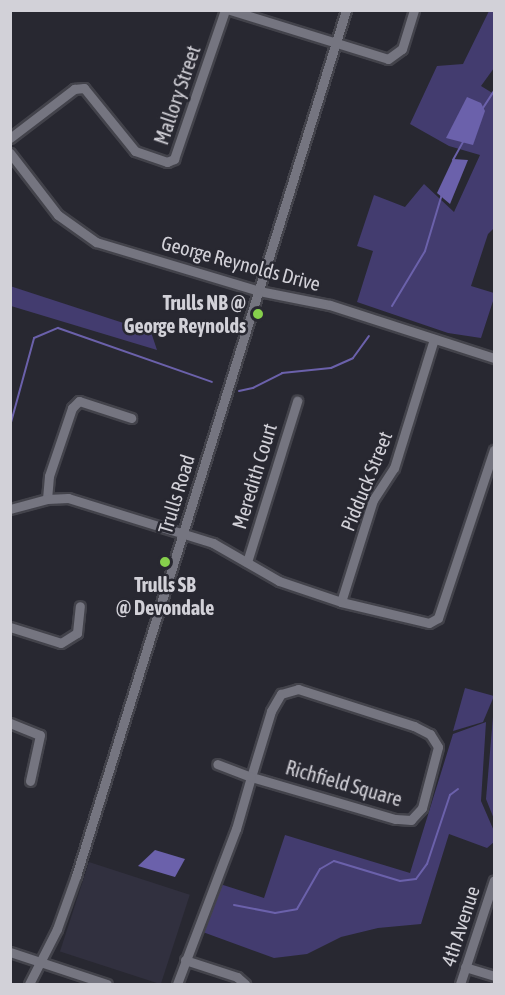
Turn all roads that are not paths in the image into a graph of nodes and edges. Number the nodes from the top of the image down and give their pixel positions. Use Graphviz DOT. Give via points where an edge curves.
graph roads {
  1 [pos="225,10"];
  2 [pos="230,10"];
  3 [pos="346,10"];
  4 [pos="414,10"];
  5 [pos="336,42"];
  6 [pos="10,138"];
  7 [pos="10,153"];
  8 [pos="259,291"];
  9 [pos="434,339"];
  10 [pos="495,358"];
  11 [pos="297,401"];
  12 [pos="131,418"];
  13 [pos="495,450"];
  14 [pos="47,499"];
  15 [pos="10,509"];
  16 [pos="183,534"];
  17 [pos="247,562"];
  18 [pos="341,602"];
  19 [pos="80,606"];
  20 [pos="10,627"];
  21 [pos="10,723"];
  22 [pos="217,764"];
  23 [pos="251,777"];
  24 [pos="30,782"];
  25 [pos="495,880"];
  26 [pos="10,952"];
  27 [pos="185,960"];
  28 [pos="41,963"];
  29 [pos="465,967"];
  30 [pos="495,976"];
  31 [pos="29,984"];
  32 [pos="107,984"];
  33 [pos="177,984"];
  34 [pos="245,984"];
  35 [pos="460,984"];
  1 -- 6 [label="street, Mallory Street" via="174,159 167,162 135,151 84,88 74,89"];
  2 -- 5 [label="street"];
  3 -- 5 [label="street, Trulls Road"];
  4 -- 5 [label="street" via="402,49 394,58"];
  5 -- 8 [label="street, Trulls Road"];
  7 -- 8 [label="street, George Reynolds Drive" via="58,215 96,242"];
  8 -- 9 [label="street, George Reynolds Drive" via="330,305"];
  8 -- 16 [label="street, Trulls Road"];
  9 -- 10 [label="street, George Reynolds Drive"];
  9 -- 18 [label="street, Pidduck Street" via="394,468 373,500"];
  11 -- 17 [label="street, Meredith Court"];
  12 -- 14 [label="street" via="79,401 72,408 49,476"];
  13 -- 18 [label="street" via="438,618 429,622"];
  14 -- 15 [label="street"];
  14 -- 16 [label="street" via="68,498"];
  16 -- 17 [label="street" via="231,551"];
  16 -- 28 [label="street, Trulls Road" via="65,910"];
  17 -- 18 [label="street" via="279,581"];
  19 -- 20 [label="street" via="77,633 62,643"];
  21 -- 24 [label="street" via="40,735"];
  22 -- 23 [label="street"];
  23 -- 23 [label="street, Richfield Square" via="395,819 411,820 422,808 438,747 430,734 414,726 298,689 281,694 271,711"];
  23 -- 27 [label="street, Richfield Square" via="236,829"];
  25 -- 29 [label="street, 4th Avenue"];
  26 -- 28 [label="street"];
  27 -- 33 [label="street, Richfield Square"];
  27 -- 34 [label="street" via="237,977"];
  28 -- 31 [label="street, Trulls Road"];
  28 -- 32 [label="street"];
  29 -- 30 [label="street"];
  29 -- 35 [label="street, 4th Avenue"];
}
